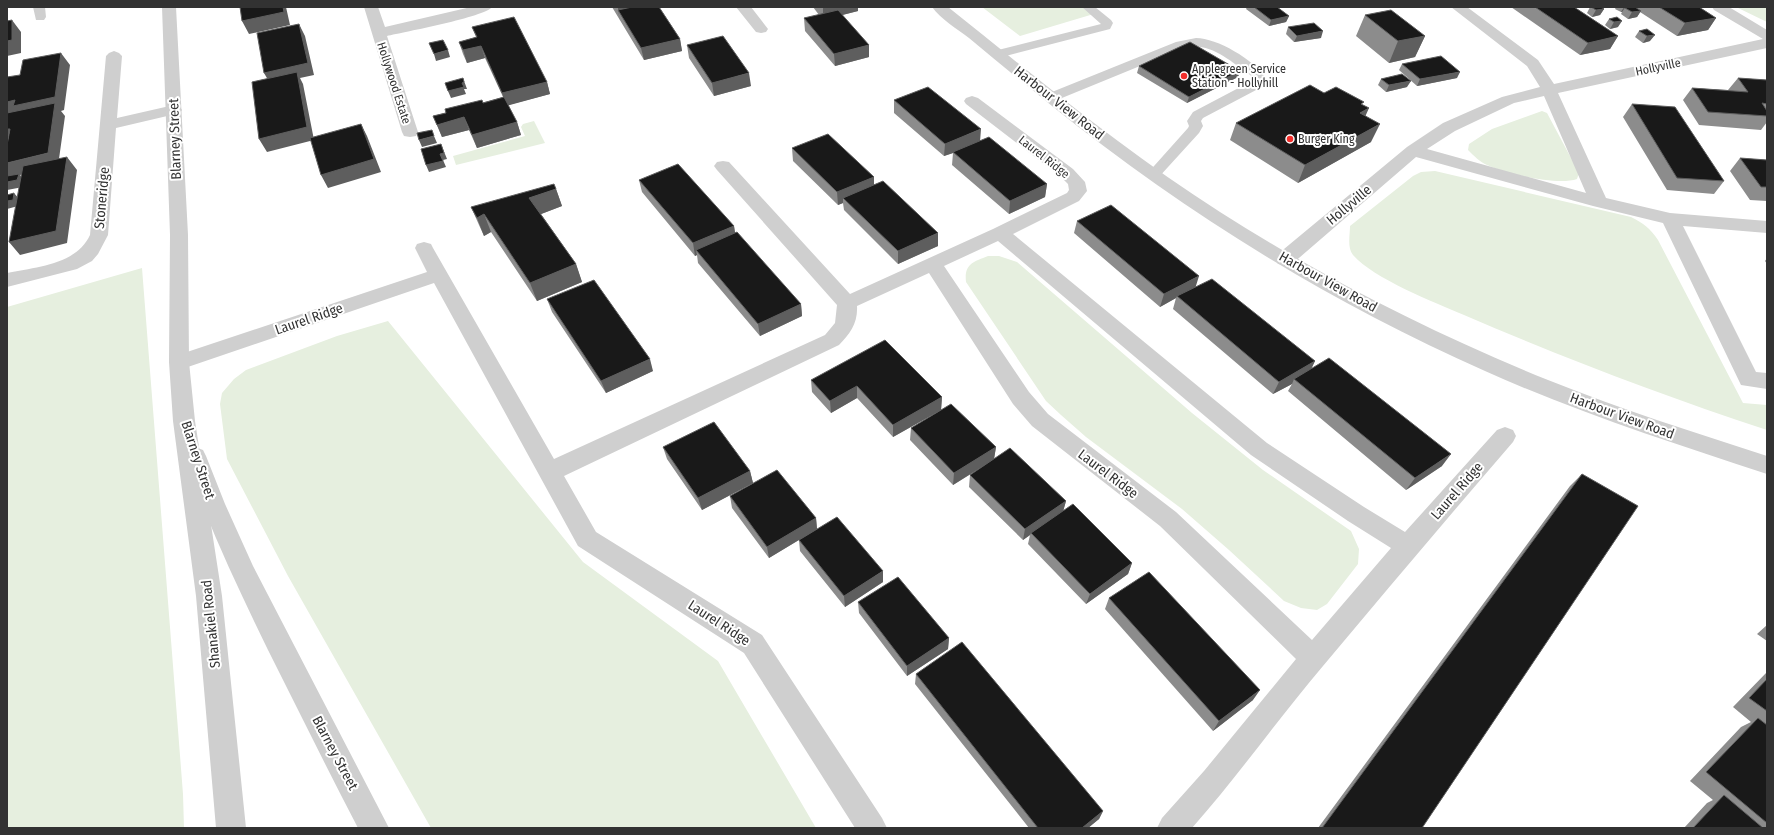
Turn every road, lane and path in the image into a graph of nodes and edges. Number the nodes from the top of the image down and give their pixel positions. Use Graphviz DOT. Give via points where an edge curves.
graph roads {
  1 [pos="169,7"];
  2 [pos="371,7"];
  3 [pos="485,7"];
  4 [pos="743,7"];
  5 [pos="939,7"];
  6 [pos="1088,7"];
  7 [pos="1458,7"];
  8 [pos="1719,7"];
  9 [pos="761,29"];
  10 [pos="379,33"];
  11 [pos="1767,36"];
  12 [pos="1767,43"];
  13 [pos="998,54"];
  14 [pos="114,56"];
  15 [pos="1549,90"];
  16 [pos="1052,97"];
  17 [pos="972,101"];
  18 [pos="174,110"];
  19 [pos="109,125"];
  20 [pos="410,132"];
  21 [pos="1413,151"];
  22 [pos="723,166"];
  23 [pos="1153,175"];
  24 [pos="1599,202"];
  25 [pos="1670,220"];
  26 [pos="1767,227"];
  27 [pos="1000,233"];
  28 [pos="424,248"];
  29 [pos="1285,259"];
  30 [pos="933,264"];
  31 [pos="438,275"];
  32 [pos="7,280"];
  33 [pos="847,303"];
  34 [pos="180,362"];
  35 [pos="1767,381"];
  36 [pos="184,421"];
  37 [pos="1505,436"];
  38 [pos="1767,465"];
  39 [pos="549,472"];
  40 [pos="1408,546"];
  41 [pos="1313,658"];
  42 [pos="231,828"];
  43 [pos="374,828"];
  44 [pos="872,828"];
  45 [pos="1172,828"];
  1 -- 18 [label="street, Blarney Street"];
  2 -- 10 [label="street, Hollywood Estate"];
  3 -- 10 [label="street, Hollywood Estate"];
  4 -- 9 [label="street"];
  5 -- 13 [label="street, Harbour View Road"];
  6 -- 13 [label="lane" via="1107,23 1106,26"];
  7 -- 15 [label="street" via="1533,63"];
  8 -- 11 [label="street"];
  10 -- 20 [label="street, Hollywood Estate"];
  12 -- 15 [label="street, Hollyville"];
  13 -- 16 [label="street, Harbour View Road"];
  14 -- 19 [label="street, Stoneridge"];
  15 -- 21 [label="street, Hollyville" via="1508,100 1484,110 1449,127"];
  15 -- 24 [label="street"];
  16 -- 23 [label="street, Harbour View Road"];
  16 -- 23 [label="lane" via="1180,44 1192,42 1211,44 1254,71 1259,77 1253,86 1198,115 1194,121 1194,130"];
  17 -- 27 [label="street, Laurel Ridge" via="1067,173 1076,182 1078,191 1073,197"];
  18 -- 19 [label="street"];
  18 -- 34 [label="street, Blarney Street" via="179,235"];
  19 -- 32 [label="street, Stoneridge" via="99,235 94,247 84,257 68,265"];
  21 -- 24 [label="street"];
  21 -- 29 [label="street, Hollyville"];
  22 -- 33 [label="street"];
  23 -- 29 [label="street, Harbour View Road" via="1214,217"];
  24 -- 25 [label="street"];
  25 -- 26 [label="street"];
  25 -- 35 [label="street" via="1749,379"];
  27 -- 30 [label="street, Laurel Ridge"];
  27 -- 40 [label="street" via="1259,449"];
  28 -- 31 [label="street, Laurel Ridge"];
  29 -- 38 [label="street, Harbour View Road" via="1357,300 1503,369 1589,405"];
  30 -- 33 [label="street, Laurel Ridge"];
  30 -- 41 [label="street, Laurel Ridge" via="1021,398 1040,420 1168,519"];
  31 -- 34 [label="street, Laurel Ridge"];
  31 -- 39 [label="street, Laurel Ridge"];
  33 -- 39 [label="street" via="848,315 844,327 832,340"];
  34 -- 36 [label="street, Blarney Street"];
  36 -- 42 [label="street, Shanakiel Road" via="209,596"];
  36 -- 43 [label="street, Blarney Street" via="206,487 235,558"];
  37 -- 40 [label="street, Laurel Ridge"];
  39 -- 44 [label="street, Laurel Ridge" via="587,539 753,644"];
  40 -- 41 [label="street, Laurel Ridge"];
  41 -- 45 [label="street, Laurel Ridge" via="1214,782"];
}
